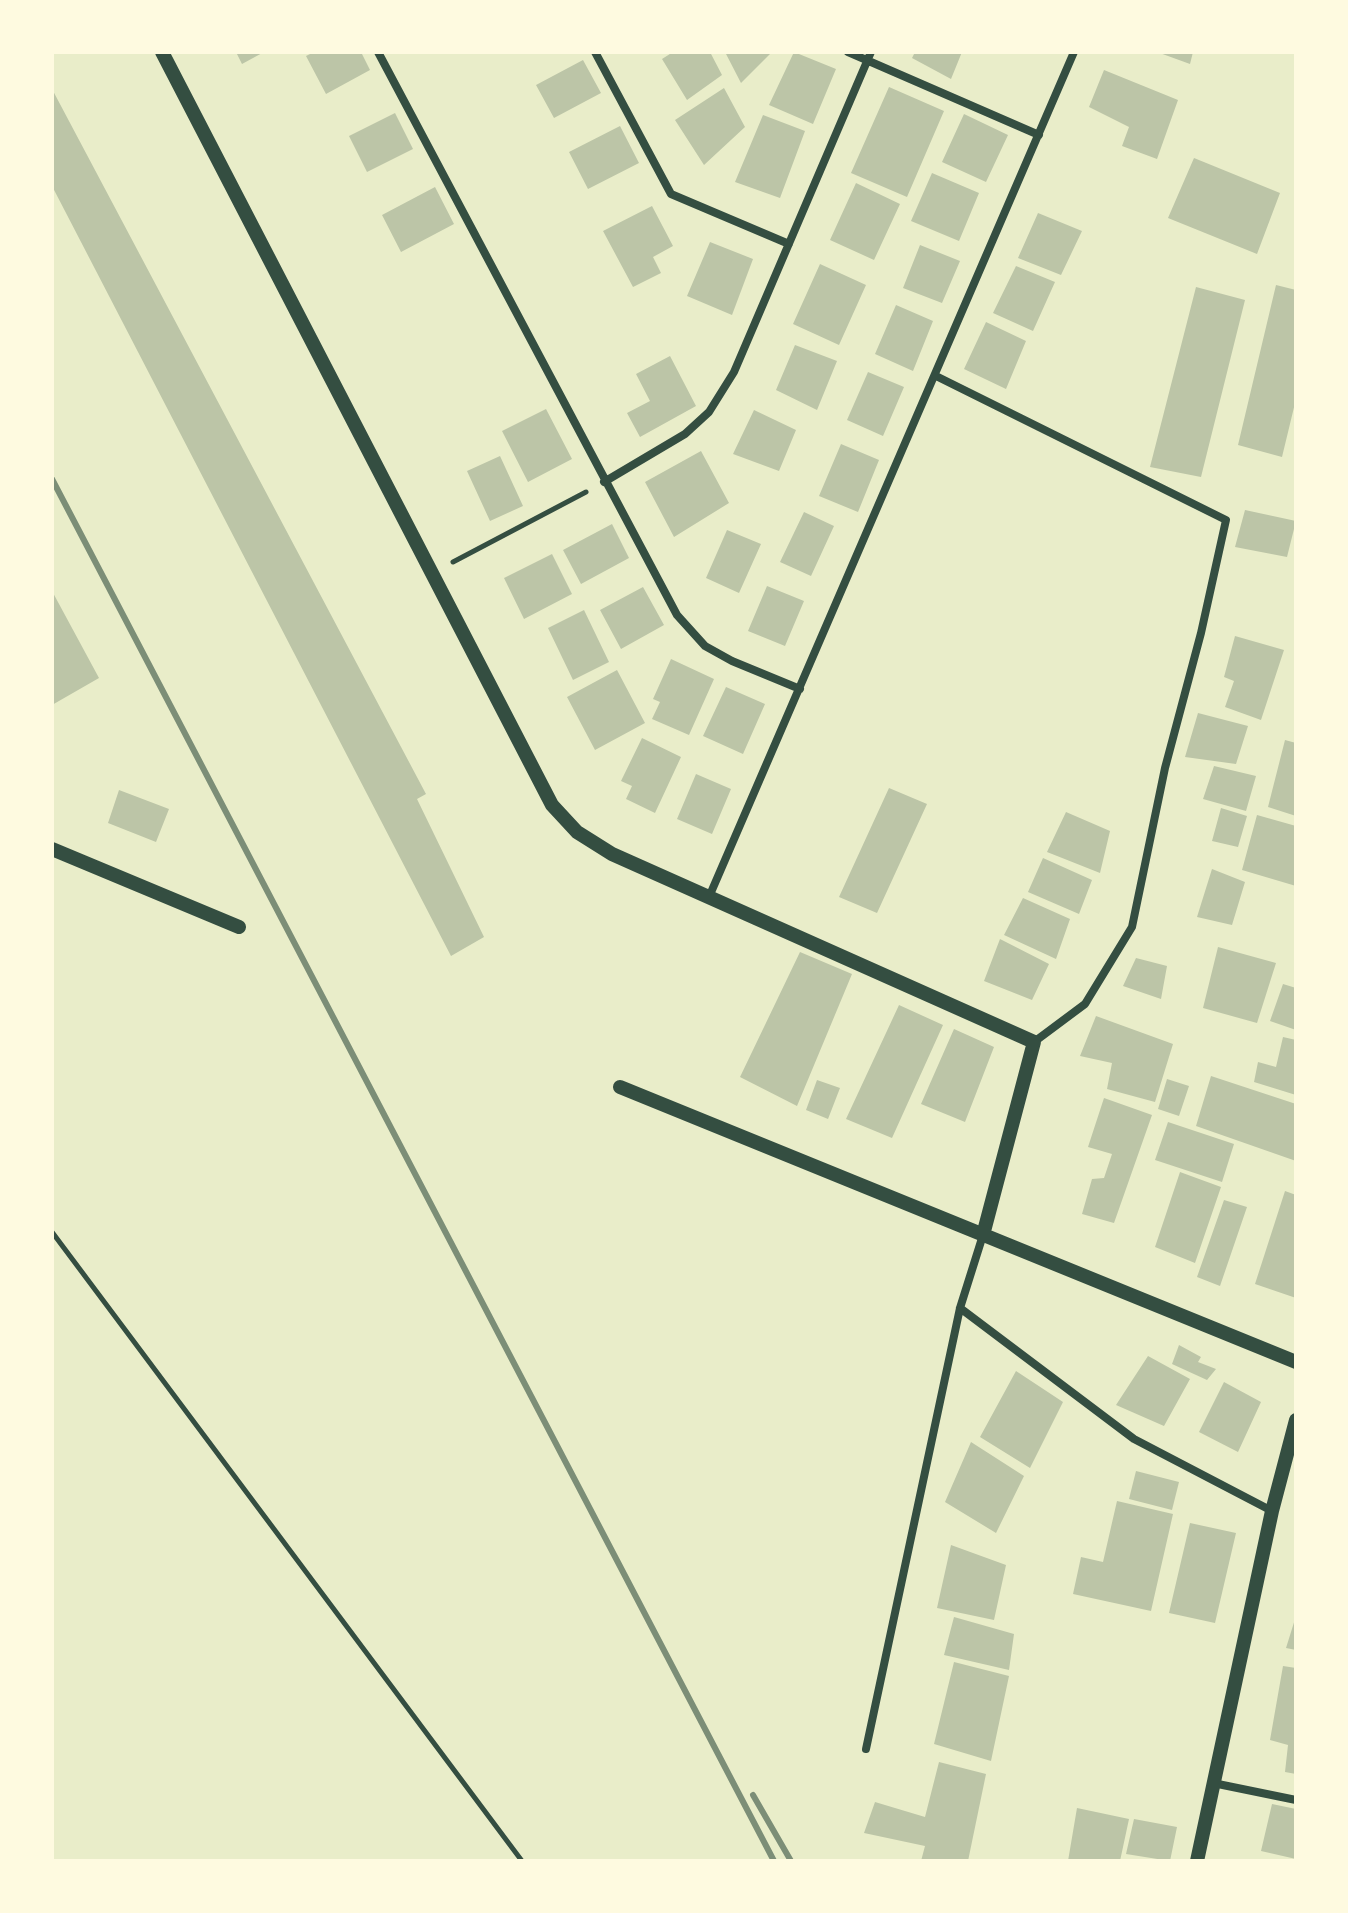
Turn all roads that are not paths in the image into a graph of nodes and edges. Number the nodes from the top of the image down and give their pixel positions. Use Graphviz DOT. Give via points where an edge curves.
graph roads {
  1 [pos="162,52"];
  2 [pos="378,52"];
  3 [pos="595,52"];
  4 [pos="848,52"];
  5 [pos="1074,52"];
  6 [pos="869,56"];
  7 [pos="1039,135"];
  8 [pos="789,244"];
  9 [pos="936,376"];
  10 [pos="604,482"];
  11 [pos="800,689"];
  12 [pos="52,849"];
  13 [pos="709,897"];
  14 [pos="239,927"];
  15 [pos="1034,1042"];
  16 [pos="620,1087"];
  17 [pos="983,1235"];
  18 [pos="960,1308"];
  19 [pos="1296,1362"];
  20 [pos="1296,1420"];
  21 [pos="1272,1511"];
  22 [pos="866,1749"];
  23 [pos="1213,1783"];
  24 [pos="1296,1800"];
  25 [pos="1197,1861"];
  1 -- 13 [label="street" via="552,805 577,832 612,854"];
  2 -- 10 [label="street"];
  3 -- 8 [label="street" via="671,194"];
  4 -- 6 [label="street"];
  5 -- 7 [label="street"];
  6 -- 7 [label="street"];
  6 -- 8 [label="street"];
  7 -- 9 [label="street"];
  8 -- 10 [label="street" via="734,372 709,412 685,434"];
  9 -- 11 [label="street"];
  9 -- 15 [label="street" via="1226,520 1132,927 1085,1004"];
  10 -- 11 [label="street" via="677,615 705,646"];
  11 -- 13 [label="street"];
  12 -- 14 [label="street"];
  13 -- 15 [label="street"];
  15 -- 17 [label="street"];
  16 -- 17 [label="street"];
  17 -- 18 [label="street"];
  17 -- 19 [label="street"];
  18 -- 21 [label="street" via="1134,1439"];
  18 -- 22 [label="street"];
  20 -- 21 [label="street"];
  21 -- 23 [label="street"];
  23 -- 24 [label="street"];
  23 -- 25 [label="street"];
}
